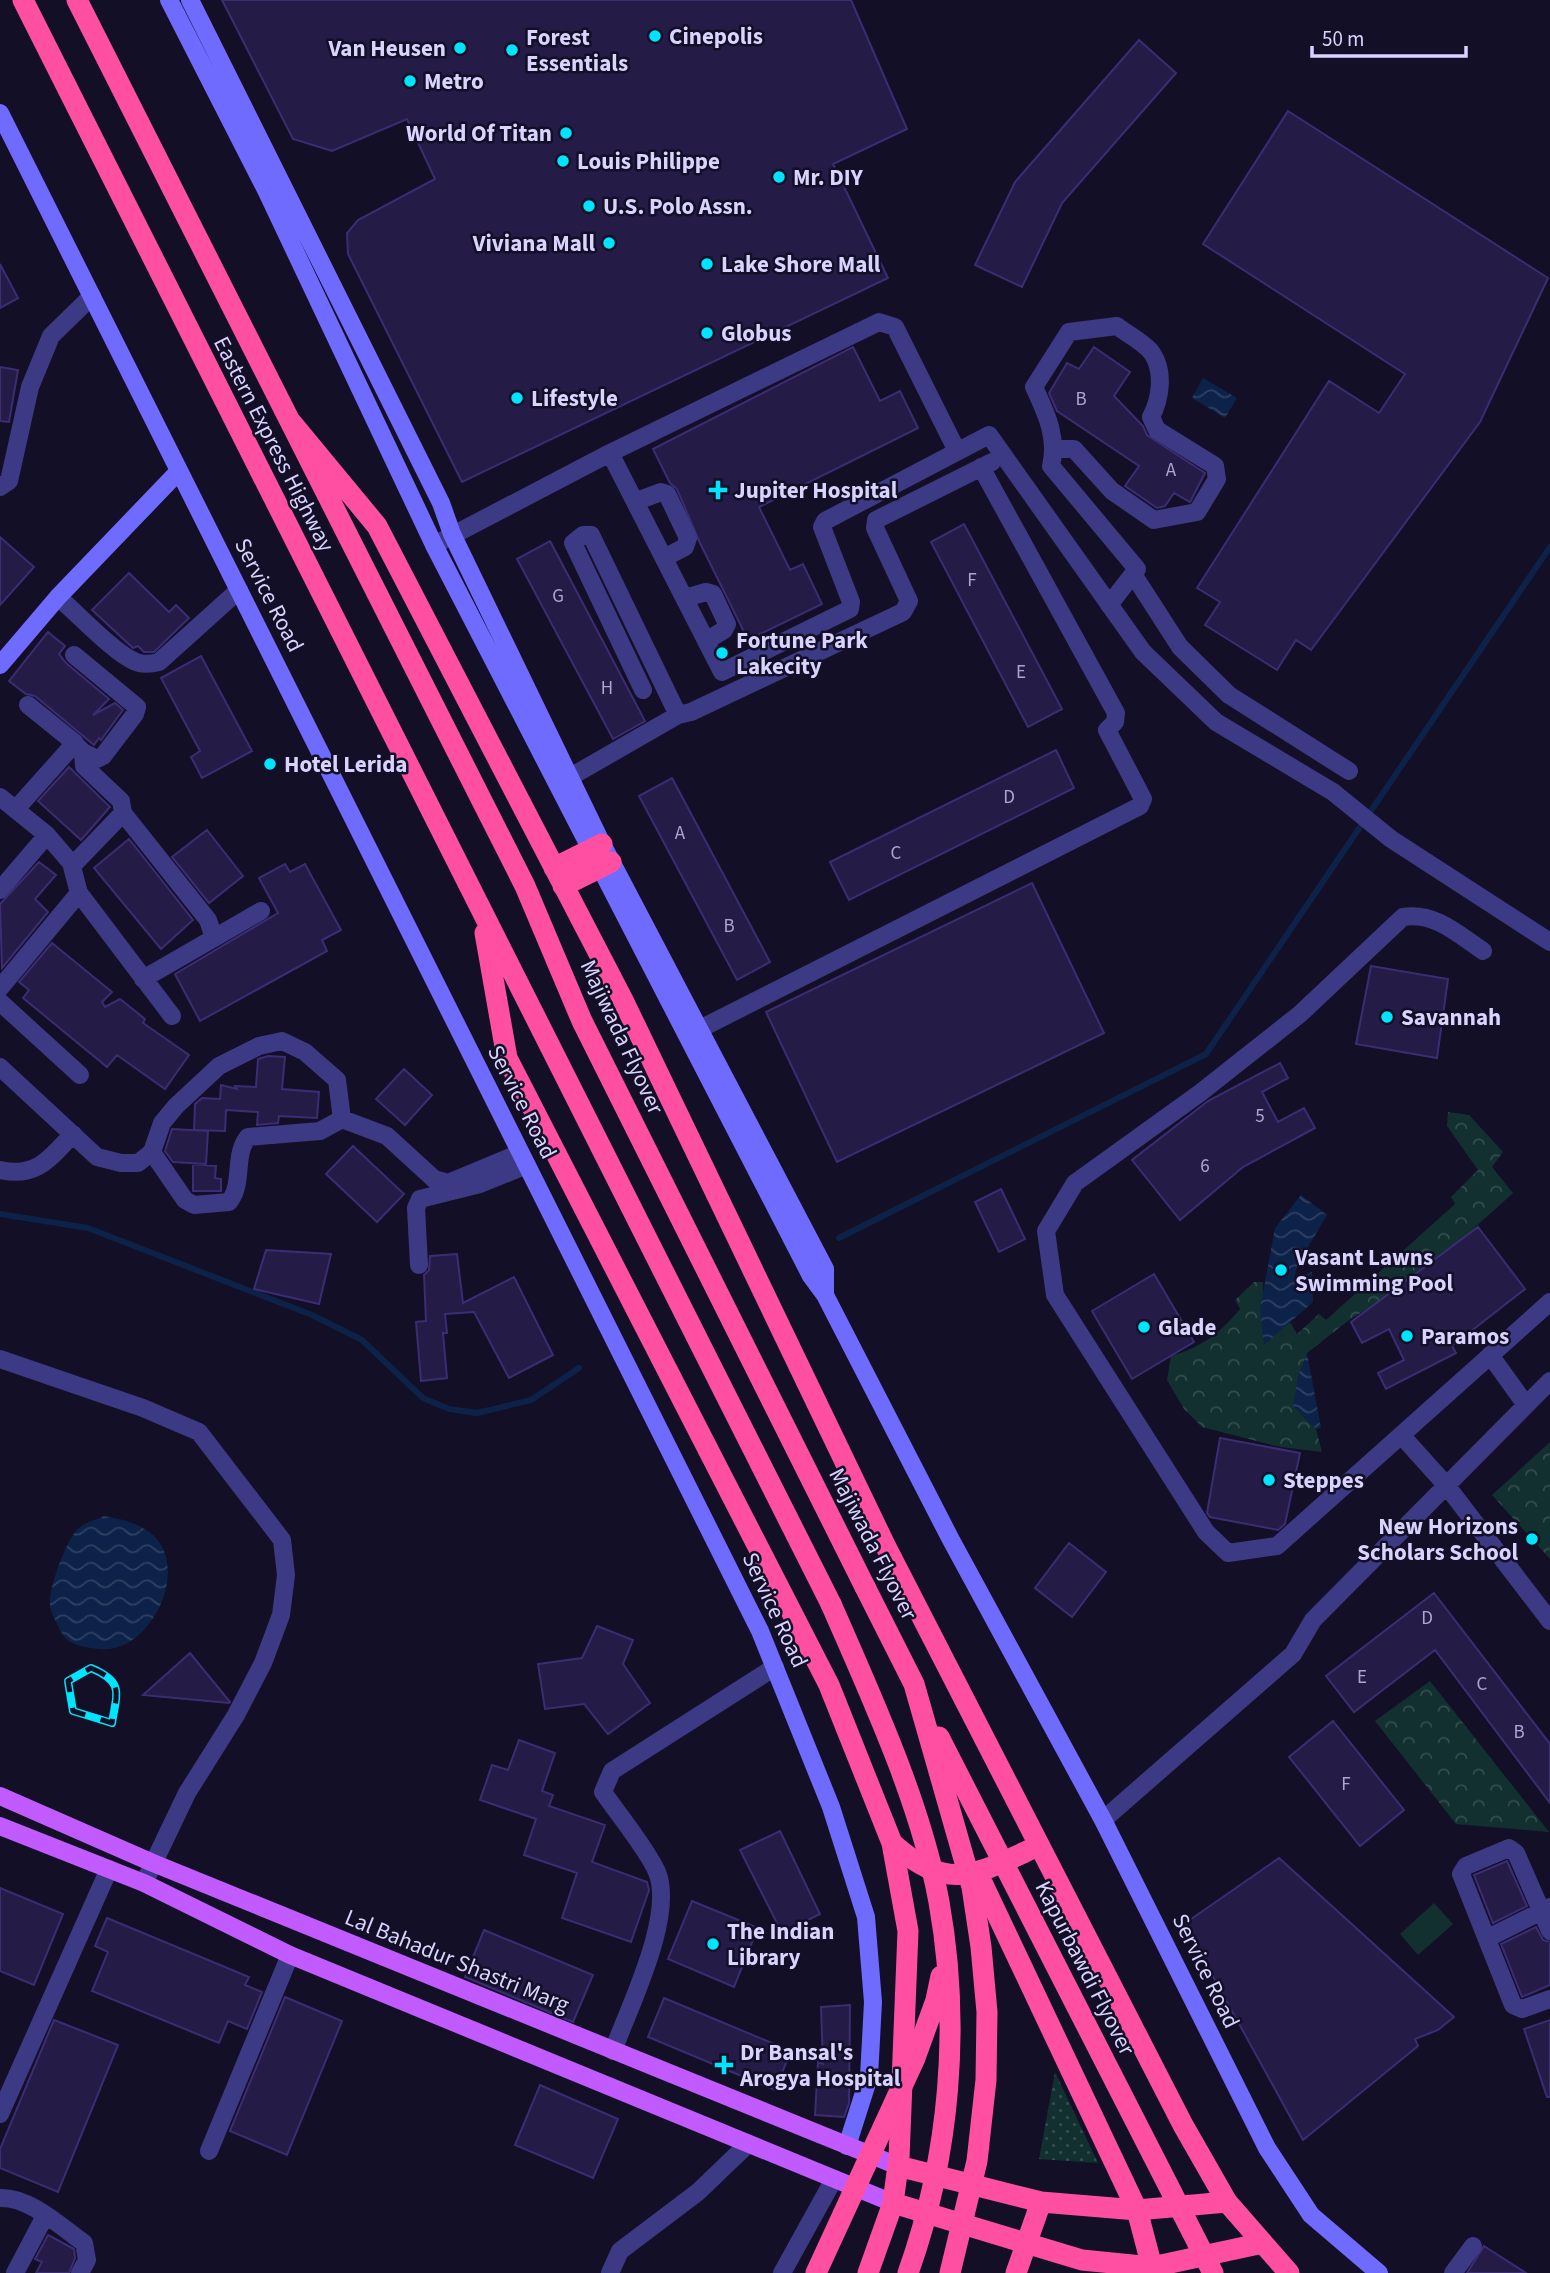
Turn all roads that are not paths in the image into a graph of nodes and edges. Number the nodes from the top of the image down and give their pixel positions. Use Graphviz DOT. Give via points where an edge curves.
graph roads {
  1 [pos="15,0"];
  2 [pos="23,0"];
  3 [pos="79,0"];
  4 [pos="169,0"];
  5 [pos="190,0"];
  6 [pos="46,49"];
  7 [pos="0,113"];
  8 [pos="92,296"];
  9 [pos="291,422"];
  10 [pos="1055,449"];
  11 [pos="957,451"];
  12 [pos="610,453"];
  13 [pos="1004,456"];
  14 [pos="981,467"];
  15 [pos="179,471"];
  16 [pos="0,487"];
  17 [pos="636,501"];
  18 [pos="452,534"];
  19 [pos="434,545"];
  20 [pos="664,558"];
  21 [pos="1139,567"];
  22 [pos="239,590"];
  23 [pos="58,597"];
  24 [pos="685,598"];
  25 [pos="1109,605"];
  26 [pos="706,641"];
  27 [pos="74,655"];
  28 [pos="0,665"];
  29 [pos="643,690"];
  30 [pos="29,705"];
  31 [pos="678,715"];
  32 [pos="79,748"];
  33 [pos="1349,771"];
  34 [pos="563,781"];
  35 [pos="0,797"];
  36 [pos="16,809"];
  37 [pos="123,813"];
  38 [pos="47,835"];
  39 [pos="601,856"];
  40 [pos="72,866"];
  41 [pos="559,877"];
  42 [pos="525,886"];
  43 [pos="0,890"];
  44 [pos="79,893"];
  45 [pos="261,911"];
  46 [pos="481,911"];
  47 [pos="214,937"];
  48 [pos="1550,942"];
  49 [pos="1483,951"];
  50 [pos="143,979"];
  51 [pos="0,988"];
  52 [pos="0,1002"];
  53 [pos="172,1016"];
  54 [pos="693,1032"];
  55 [pos="0,1067"];
  56 [pos="80,1074"];
  57 [pos="342,1119"];
  58 [pos="73,1135"];
  59 [pos="152,1152"];
  60 [pos="524,1159"];
  61 [pos="0,1170"];
  62 [pos="419,1265"];
  63 [pos="1550,1302"];
  64 [pos="1490,1355"];
  65 [pos="0,1359"];
  66 [pos="1550,1381"];
  67 [pos="1526,1405"];
  68 [pos="1402,1436"];
  69 [pos="1446,1485"];
  70 [pos="1550,1621"];
  71 [pos="775,1667"];
  72 [pos="914,1684"];
  73 [pos="0,1796"];
  74 [pos="1104,1820"];
  75 [pos="0,1826"];
  76 [pos="892,1843"];
  77 [pos="1038,1846"];
  78 [pos="153,1863"];
  79 [pos="109,1869"];
  80 [pos="978,1874"];
  81 [pos="144,1883"];
  82 [pos="1546,1909"];
  83 [pos="1550,1931"];
  84 [pos="1488,1938"];
  85 [pos="290,1955"];
  86 [pos="944,1956"];
  87 [pos="1550,1999"];
  88 [pos="613,2051"];
  89 [pos="0,2114"];
  90 [pos="748,2144"];
  91 [pos="847,2146"];
  92 [pos="209,2151"];
  93 [pos="898,2166"];
  94 [pos="834,2179"];
  95 [pos="0,2198"];
  96 [pos="1041,2202"];
  97 [pos="1227,2202"];
  98 [pos="893,2203"];
  99 [pos="1137,2210"];
  100 [pos="45,2216"];
  101 [pos="1263,2243"];
  102 [pos="1028,2244"];
  103 [pos="1473,2246"];
  104 [pos="1120,2268"];
  105 [pos="1154,2270"];
  106 [pos="1017,2272"];
  107 [pos="15,2273"];
  108 [pos="80,2273"];
  109 [pos="610,2273"];
  110 [pos="782,2273"];
  111 [pos="816,2273"];
  112 [pos="869,2273"];
  113 [pos="908,2273"];
  114 [pos="950,2273"];
  115 [pos="1213,2273"];
  116 [pos="1289,2273"];
  117 [pos="1379,2273"];
  118 [pos="1453,2273"];
  1 -- 6 [label="highway"];
  2 -- 6 [label="highway, Eastern Express Highway"];
  3 -- 9 [label="highway, Eastern Express Highway"];
  4 -- 19 [label="street, Service Road"];
  5 -- 18 [label="street, Service Road" via="441,503"];
  6 -- 46 [label="highway, Eastern Express Highway"];
  7 -- 8 [label="street, Service Road"];
  8 -- 15 [label="street, Service Road"];
  8 -- 16 [label="street" via="51,336 30,387 9,481"];
  9 -- 41 [label="highway" via="377,526"];
  9 -- 42 [label="highway, Eastern Express Highway"];
  10 -- 10 [label="street" via="1050,422 1034,387 1069,332 1116,326 1152,354 1160,400 1151,417 1157,430 1215,466 1217,478 1197,512 1154,520 1112,491 1073,449"];
  10 -- 21 [label="street" via="1051,466"];
  11 -- 12 [label="street" via="895,327 878,321"];
  11 -- 13 [label="street" via="989,435"];
  11 -- 26 [label="street" via="825,520 822,527 850,609 722,672"];
  12 -- 17 [label="street"];
  12 -- 18 [label="street"];
  13 -- 14 [label="street"];
  13 -- 25 [label="street"];
  14 -- 31 [label="street" via="876,520 875,528 909,601 903,612"];
  14 -- 54 [label="street" via="1116,713 1107,730 1143,799 1140,806"];
  15 -- 22 [label="street, Service Road"];
  15 -- 23 [label="street"];
  17 -- 20 [label="street"];
  17 -- 20 [label="street" via="667,494 688,538 685,547"];
  18 -- 19 [label="street"];
  18 -- 34 [label="street, Service Road"];
  19 -- 34 [label="street, Service Road"];
  20 -- 24 [label="street"];
  21 -- 25 [label="street"];
  21 -- 33 [label="street" via="1180,647 1229,695"];
  22 -- 23 [label="street" via="159,662 149,664 124,655"];
  22 -- 60 [label="street, Service Road"];
  23 -- 28 [label="street"];
  24 -- 26 [label="street"];
  24 -- 26 [label="street" via="713,594 727,624"];
  25 -- 48 [label="street" via="1143,652 1216,722 1350,805 1391,838"];
  27 -- 32 [label="street" via="136,706 135,714 103,756 97,759"];
  29 -- 31 [label="street" via="573,543 583,536 592,535"];
  30 -- 32 [label="street"];
  31 -- 34 [label="street"];
  32 -- 36 [label="street"];
  32 -- 37 [label="street" via="84,766 121,801"];
  34 -- 39 [label="street, Service Road"];
  35 -- 36 [label="street"];
  36 -- 38 [label="street"];
  37 -- 40 [label="street"];
  37 -- 47 [label="street" via="208,920"];
  38 -- 40 [label="street"];
  38 -- 43 [label="street"];
  39 -- 41 [label="highway"];
  39 -- 54 [label="street, Service Road"];
  40 -- 44 [label="street"];
  41 -- 77 [label="highway" via="623,1000 885,1545"];
  42 -- 72 [label="highway, Majiwada Flyover, bridge" via="582,1021"];
  44 -- 50 [label="street"];
  44 -- 51 [label="street"];
  45 -- 47 [label="street"];
  46 -- 76 [label="highway" via="507,1058 829,1685"];
  46 -- 86 [label="highway, bridge" via="831,1604 909,1796 939,1901"];
  47 -- 50 [label="street"];
  49 -- 68 [label="street" via="1440,922 1418,915 1403,917 1300,1014 1076,1183 1046,1231 1055,1294 1206,1532 1228,1553 1277,1546"];
  50 -- 53 [label="street"];
  52 -- 56 [label="street"];
  54 -- 74 [label="street, Service Road" via="825,1269 825,1295 950,1538"];
  55 -- 58 [label="street"];
  57 -- 59 [label="street" via="320,1131 248,1137 241,1145 235,1195 229,1202 194,1205 185,1200"];
  57 -- 59 [label="street" via="337,1080 305,1052 282,1041 259,1046 219,1066 162,1123"];
  57 -- 60 [label="street" via="387,1136 434,1179 448,1183"];
  58 -- 59 [label="street" via="97,1157 121,1163 138,1163"];
  58 -- 61 [label="street" via="31,1172"];
  60 -- 62 [label="street" via="480,1184 419,1199"];
  60 -- 71 [label="street, Service Road"];
  63 -- 64 [label="street"];
  64 -- 67 [label="street"];
  64 -- 68 [label="street"];
  65 -- 78 [label="street" via="199,1432 282,1540 286,1575 281,1615 263,1663 187,1793"];
  66 -- 67 [label="street"];
  67 -- 69 [label="street"];
  68 -- 69 [label="street"];
  69 -- 70 [label="street"];
  69 -- 74 [label="street" via="1313,1620 1293,1654"];
  71 -- 88 [label="street" via="612,1772 603,1792 656,1871 661,1890 649,1951"];
  71 -- 91 [label="street, Service Road" via="831,1807 866,1917 873,2002 869,2077"];
  72 -- 114 [label="highway, Majiwada Flyover, bridge" via="972,1887 987,2012 986,2080 977,2161"];
  72 -- 115 [label="highway, Kapurbawdi Flyover, bridge"];
  73 -- 78 [label="main road, Lal Bahadur Shastri Marg"];
  74 -- 117 [label="street, Service Road" via="1266,2148 1311,2215"];
  75 -- 79 [label="main road"];
  76 -- 80 [label="highway" via="915,1864 943,1875"];
  76 -- 93 [label="highway" via="908,1931"];
  77 -- 80 [label="highway"];
  77 -- 97 [label="highway" via="1182,2125"];
  78 -- 81 [label="street"];
  78 -- 88 [label="main road, Lal Bahadur Shastri Marg"];
  79 -- 81 [label="main road"];
  79 -- 89 [label="street"];
  80 -- 99 [label="highway"];
  81 -- 85 [label="main road"];
  82 -- 83 [label="street"];
  82 -- 84 [label="street"];
  82 -- 84 [label="street" via="1509,1848 1466,1866 1461,1874"];
  84 -- 87 [label="street" via="1513,2005 1522,2009"];
  85 -- 90 [label="main road"];
  85 -- 92 [label="street"];
  86 -- 111 [label="highway, bridge" via="936,2000 915,2058"];
  86 -- 113 [label="highway, bridge" via="949,1999 944,2120 926,2222"];
  88 -- 91 [label="main road, Lal Bahadur Shastri Marg"];
  90 -- 94 [label="main road"];
  90 -- 109 [label="street" via="698,2192 620,2251"];
  91 -- 93 [label="main road, Lal Bahadur Shastri Marg"];
  93 -- 96 [label="highway"];
  93 -- 98 [label="highway"];
  94 -- 98 [label="main road"];
  94 -- 110 [label="street"];
  95 -- 100 [label="street" via="13,2197"];
  96 -- 99 [label="highway"];
  96 -- 102 [label="highway"];
  97 -- 99 [label="highway"];
  97 -- 101 [label="highway"];
  98 -- 102 [label="highway"];
  98 -- 112 [label="highway"];
  99 -- 105 [label="highway"];
  100 -- 107 [label="street"];
  100 -- 108 [label="street" via="84,2243 87,2260"];
  101 -- 105 [label="highway"];
  101 -- 116 [label="highway"];
  102 -- 104 [label="highway"];
  102 -- 106 [label="highway"];
  103 -- 118 [label="street"];
  104 -- 105 [label="highway"];
}
